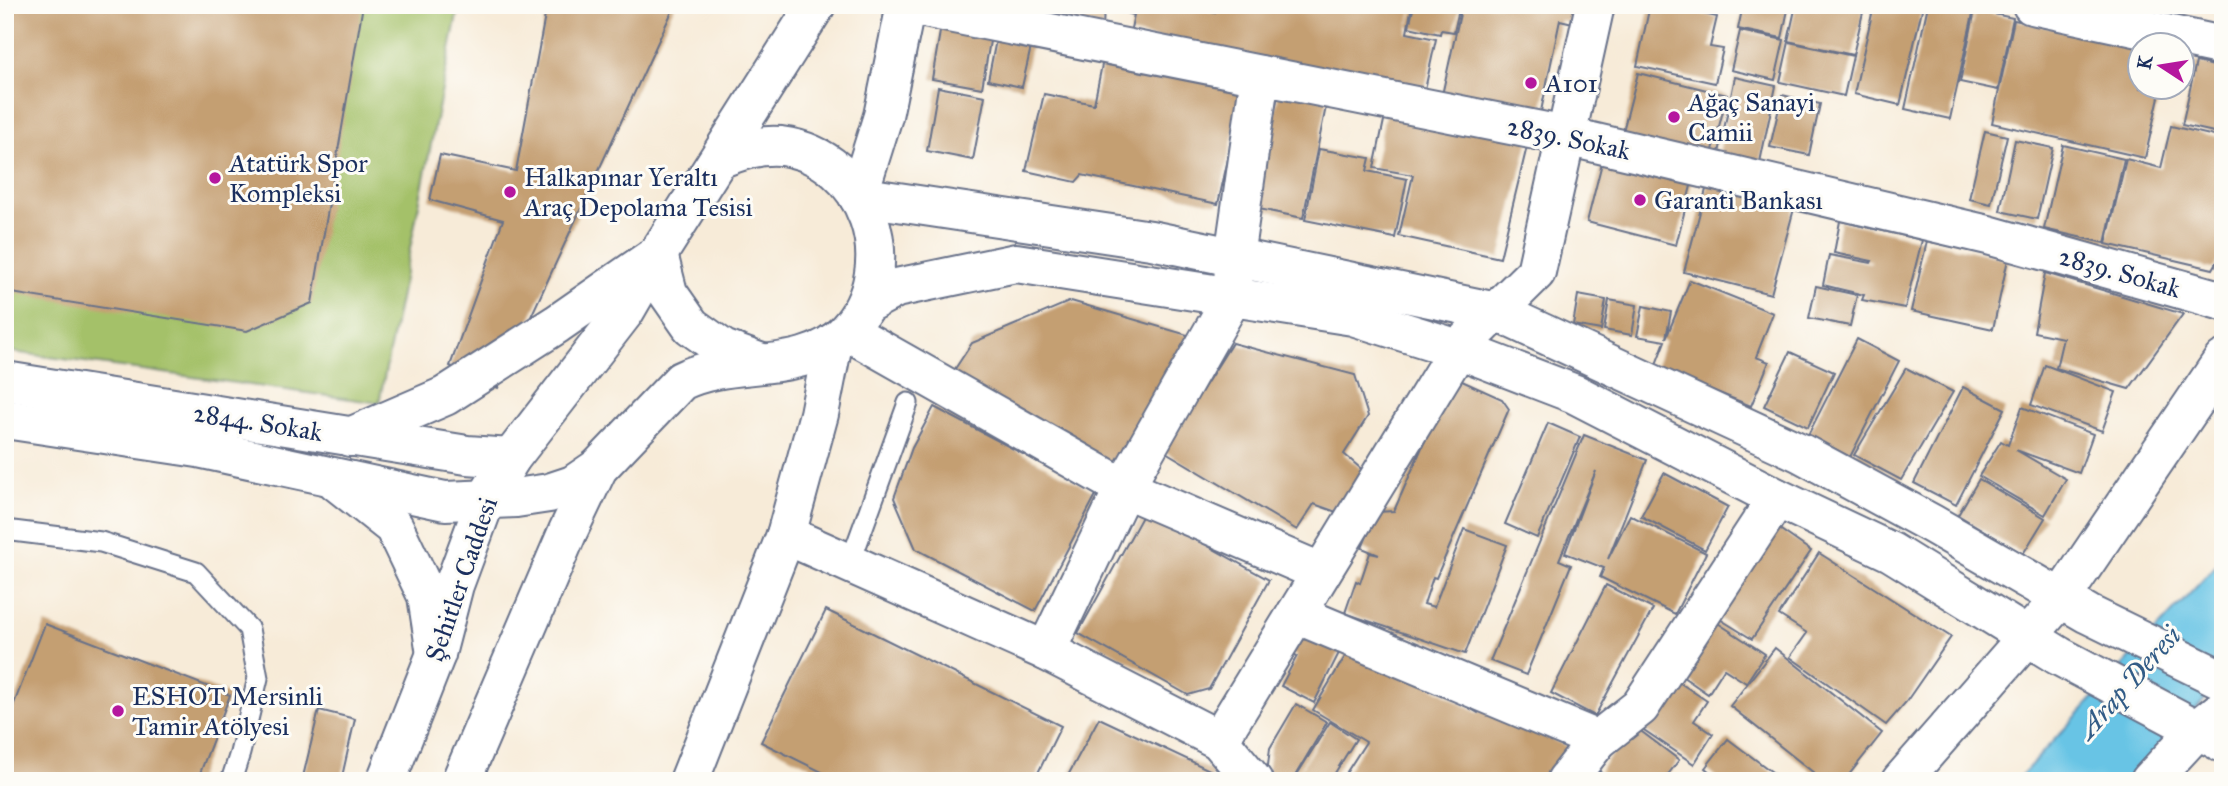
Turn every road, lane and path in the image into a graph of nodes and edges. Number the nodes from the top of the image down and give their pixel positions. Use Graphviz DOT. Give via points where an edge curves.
graph roads {
  1 [pos="816,5"];
  2 [pos="907,5"];
  3 [pos="1595,5"];
  4 [pos="2032,5"];
  5 [pos="2223,47"];
  6 [pos="1260,75"];
  7 [pos="1566,136"];
  8 [pos="719,159"];
  9 [pos="858,196"];
  10 [pos="658,254"];
  11 [pos="1234,257"];
  12 [pos="1233,296"];
  13 [pos="2223,301"];
  14 [pos="1497,312"];
  15 [pos="849,326"];
  16 [pos="1458,349"];
  17 [pos="2223,360"];
  18 [pos="761,363"];
  19 [pos="5,382"];
  20 [pos="908,403"];
  21 [pos="5,419"];
  22 [pos="350,437"];
  23 [pos="510,458"];
  24 [pos="598,468"];
  25 [pos="329,475"];
  26 [pos="1124,488"];
  27 [pos="1777,498"];
  28 [pos="486,499"];
  29 [pos="5,530"];
  30 [pos="786,536"];
  31 [pos="850,563"];
  32 [pos="1321,572"];
  33 [pos="2075,606"];
  34 [pos="1296,614"];
  35 [pos="2027,637"];
  36 [pos="1045,650"];
  37 [pos="436,654"];
  38 [pos="2209,708"];
  39 [pos="1219,740"];
  40 [pos="1598,740"];
  41 [pos="231,781"];
  42 [pos="386,781"];
  43 [pos="461,781"];
  44 [pos="689,781"];
  45 [pos="1254,781"];
  46 [pos="1566,781"];
  47 [pos="1901,781"];
  48 [pos="2150,781"];
  1 -- 8 [label="main road, Şehitler Caddesi"];
  2 -- 6 [label="main road, 2839. Sokak"];
  2 -- 9 [label="main road" via="883,116"];
  3 -- 7 [label="main road"];
  4 -- 5 [label="main road"];
  6 -- 7 [label="main road, 2839. Sokak"];
  6 -- 11 [label="main road"];
  7 -- 13 [label="main road, 2839. Sokak" via="1988,235"];
  7 -- 14 [label="main road" via="1536,272"];
  8 -- 9 [label="main road" via="749,148 780,146 811,154 839,170"];
  8 -- 10 [label="main road, Şehitler Caddesi"];
  9 -- 11 [label="main road"];
  9 -- 15 [label="main road" via="874,230 876,268"];
  10 -- 18 [label="main road" via="668,293 691,326 723,349"];
  10 -- 22 [label="main road" via="445,396"];
  10 -- 23 [label="main road, Şehitler Caddesi" via="625,311"];
  11 -- 12 [label="main road"];
  11 -- 14 [label="main road"];
  12 -- 15 [label="main road" via="1016,262 896,288"];
  12 -- 16 [label="main road" via="1353,316"];
  12 -- 26 [label="main road"];
  14 -- 16 [label="main road"];
  14 -- 33 [label="main road" via="1801,453"];
  15 -- 18 [label="main road" via="799,360"];
  15 -- 26 [label="main road"];
  15 -- 30 [label="main road"];
  16 -- 27 [label="main road" via="1575,394"];
  16 -- 32 [label="main road"];
  17 -- 33 [label="main road"];
  18 -- 24 [label="main road" via="709,370 681,381"];
  19 -- 22 [label="main road, 2844. Sokak"];
  20 -- 31 [label="lane"];
  21 -- 25 [label="main road, 2844. Sokak" via="198,448"];
  22 -- 23 [label="main road, 2844. Sokak"];
  23 -- 28 [label="main road, Şehitler Caddesi"];
  24 -- 28 [label="main road, 2844. Sokak" via="573,485 548,493"];
  24 -- 43 [label="main road"];
  25 -- 28 [label="main road, 2844. Sokak" via="445,500"];
  25 -- 37 [label="main road, 2844. Sokak" via="394,527 427,596"];
  26 -- 32 [label="main road"];
  26 -- 36 [label="main road"];
  27 -- 35 [label="main road" via="1891,552"];
  27 -- 40 [label="main road" via="1640,706"];
  28 -- 37 [label="main road, Şehitler Caddesi" via="454,584"];
  29 -- 41 [label="lane" via="100,542 196,572 249,629 258,678"];
  30 -- 31 [label="main road"];
  30 -- 44 [label="main road"];
  31 -- 36 [label="main road"];
  32 -- 34 [label="main road"];
  33 -- 35 [label="main road"];
  33 -- 38 [label="main road"];
  34 -- 39 [label="main road"];
  34 -- 40 [label="main road"];
  35 -- 38 [label="main road" via="2060,656"];
  35 -- 47 [label="main road"];
  36 -- 39 [label="main road"];
  37 -- 42 [label="main road, Şehitler Caddesi"];
  38 -- 48 [label="main road"];
  39 -- 45 [label="main road"];
  40 -- 46 [label="main road"];
}
